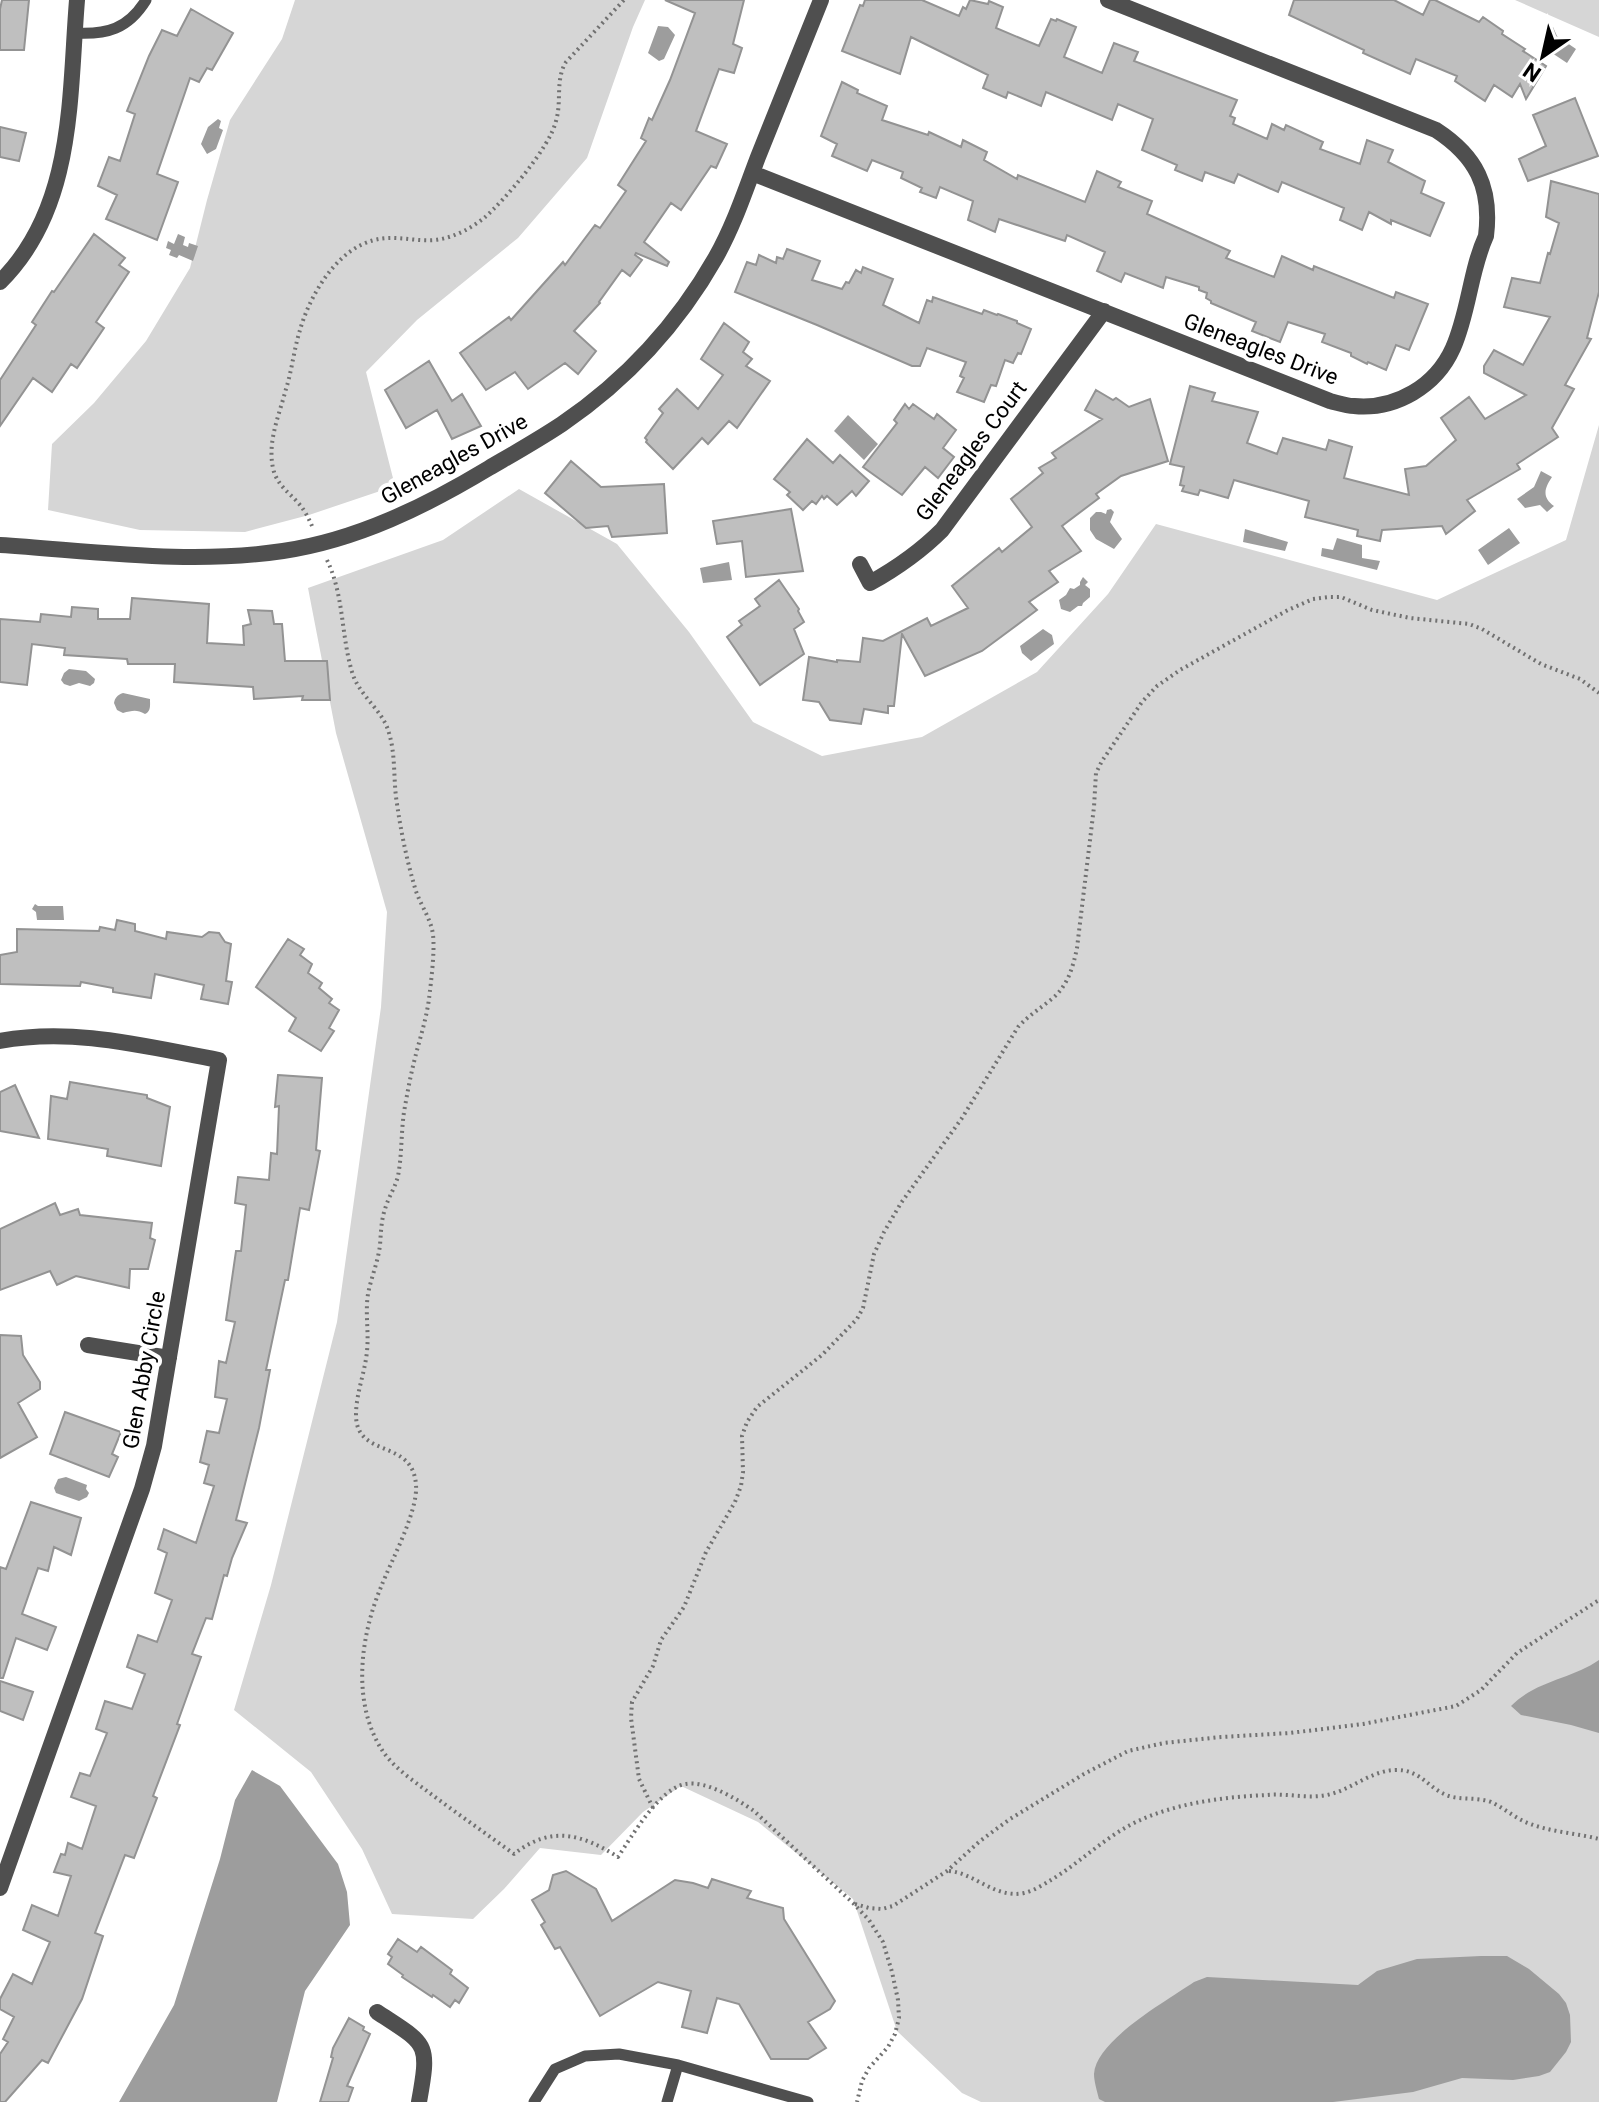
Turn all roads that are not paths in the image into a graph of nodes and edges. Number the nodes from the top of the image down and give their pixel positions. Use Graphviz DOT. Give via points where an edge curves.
graph roads {
  1 [pos="77,0"];
  2 [pos="146,0"];
  3 [pos="821,0"];
  4 [pos="1108,0"];
  5 [pos="74,33"];
  6 [pos="752,173"];
  7 [pos="0,282"];
  8 [pos="1104,311"];
  9 [pos="0,545"];
  10 [pos="860,564"];
  11 [pos="0,1041"];
  12 [pos="88,1345"];
  13 [pos="169,1358"];
  14 [pos="0,1888"];
  15 [pos="377,2012"];
  16 [pos="678,2065"];
  17 [pos="419,2102"];
  18 [pos="534,2102"];
  19 [pos="667,2102"];
  20 [pos="808,2102"];
  1 -- 5 [label="street"];
  2 -- 5 [label="lane" via="125,25 95,34"];
  3 -- 6 [label="street, Gleneagles Drive"];
  4 -- 8 [label="street, Gleneagles Drive" via="1436,130 1474,166 1486,195 1488,218 1454,346 1426,384 1396,401 1374,406 1330,401"];
  5 -- 7 [label="street" via="66,139 52,199 25,251"];
  6 -- 8 [label="street, Gleneagles Drive"];
  6 -- 9 [label="street, Gleneagles Drive" via="717,255 692,295 634,364 560,425 442,496 378,525 320,543 233,557"];
  8 -- 10 [label="street, Gleneagles Court" via="942,530 911,558 870,583"];
  11 -- 13 [label="street, Glen Abby Circle" via="52,1034 90,1036 219,1060"];
  12 -- 13 [label="street"];
  13 -- 14 [label="street, Glen Abby Circle" via="142,1489"];
  15 -- 17 [label="street" via="416,2038 425,2054"];
  16 -- 18 [label="lane" via="619,2054 585,2056 555,2069"];
  16 -- 19 [label="lane"];
  16 -- 20 [label="lane"];
}
